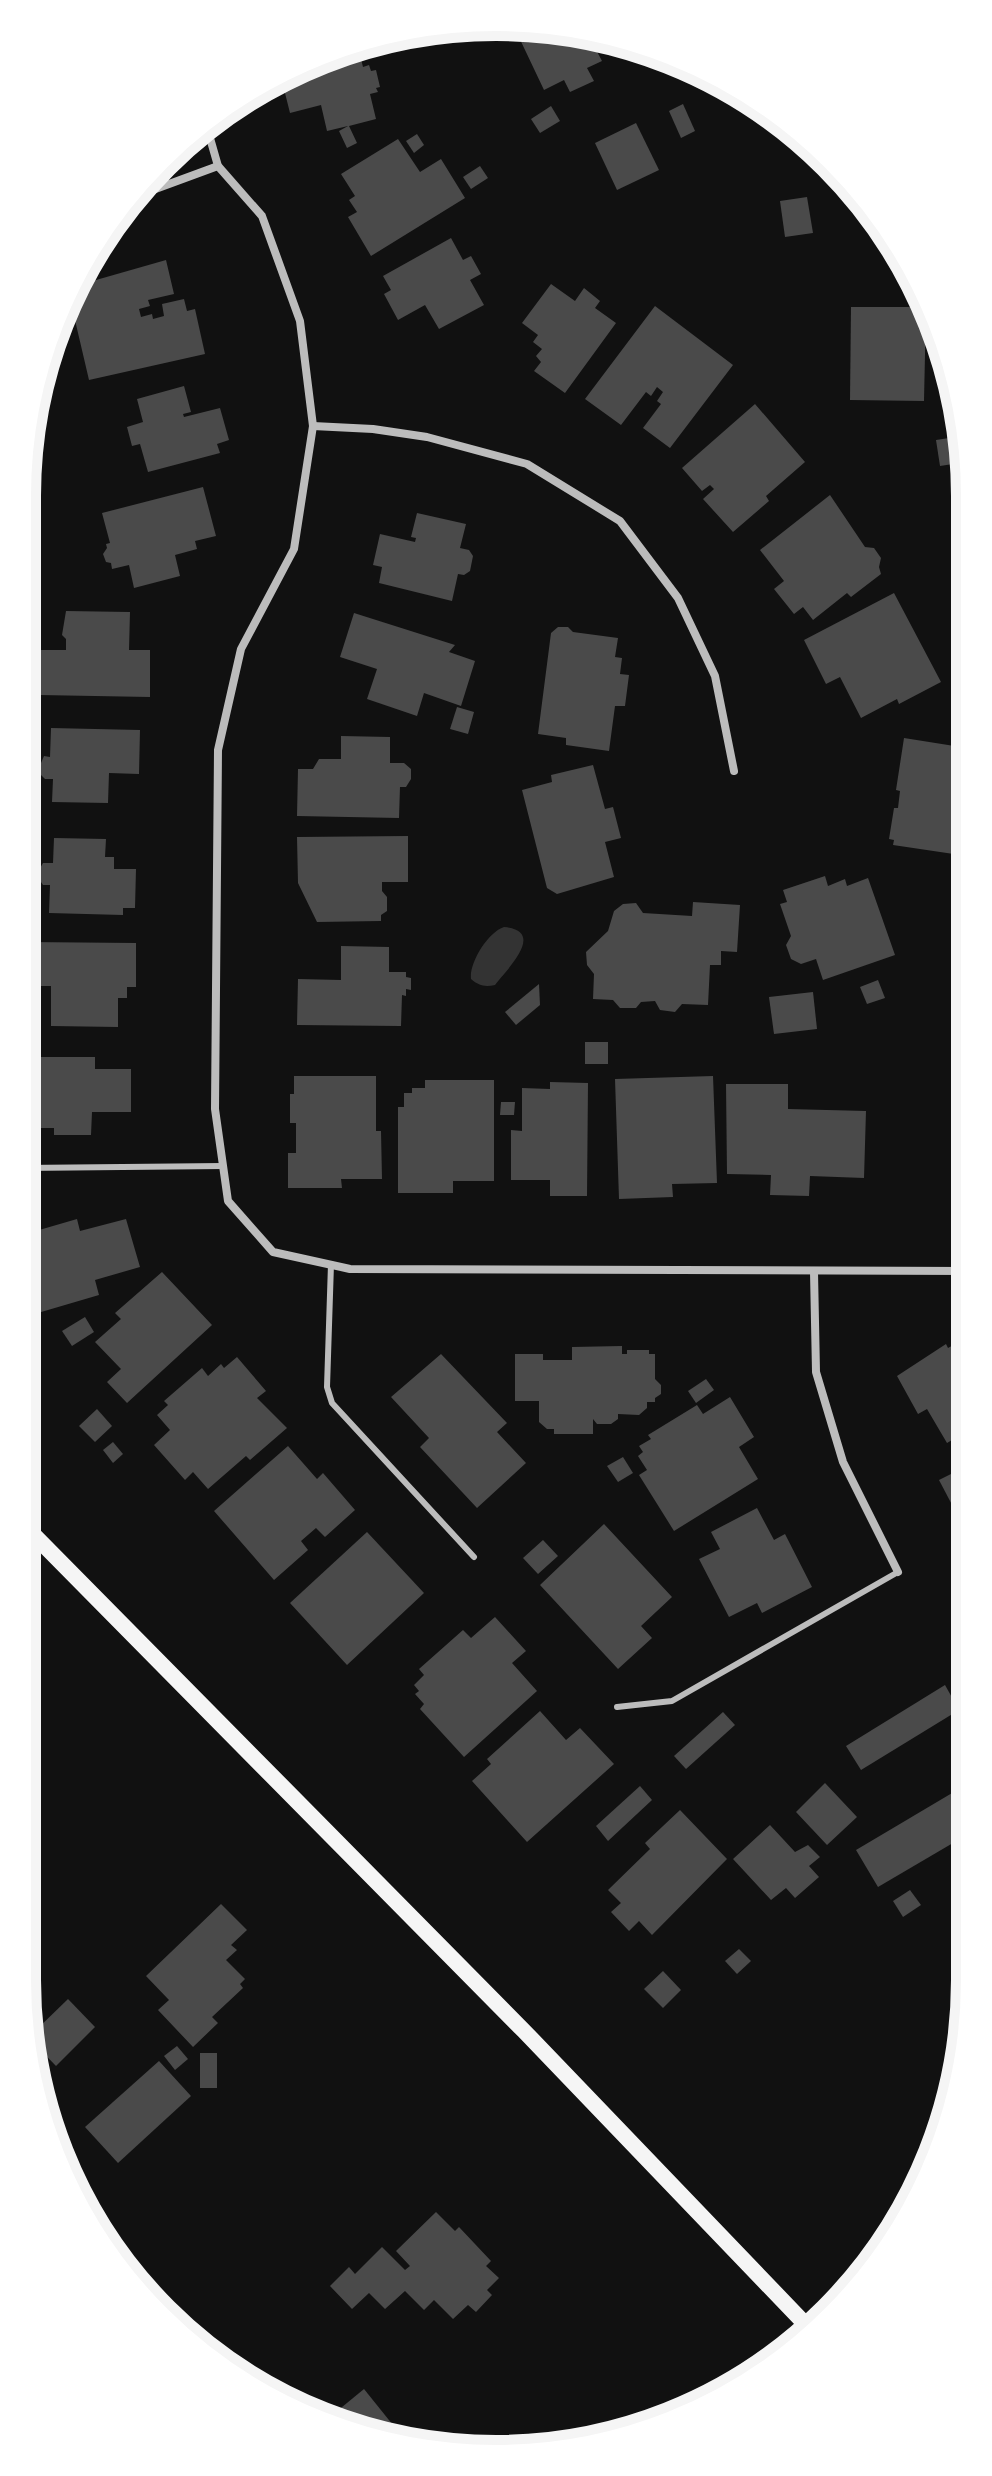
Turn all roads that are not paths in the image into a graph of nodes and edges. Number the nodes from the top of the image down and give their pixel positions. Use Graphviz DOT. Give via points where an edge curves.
graph roads {
  1 [pos="210,136"];
  2 [pos="218,166"];
  3 [pos="153,190"];
  4 [pos="313,426"];
  5 [pos="734,771"];
  6 [pos="223,1166"];
  7 [pos="36,1168"];
  8 [pos="331,1264"];
  9 [pos="956,1271"];
  10 [pos="814,1272"];
  11 [pos="36,1537"];
  12 [pos="474,1557"];
  13 [pos="898,1572"];
  14 [pos="617,1707"];
  15 [pos="803,2322"];
  1 -- 2 [label="street"];
  2 -- 3 [label="street"];
  2 -- 4 [label="street" via="262,216 272,242 300,321"];
  4 -- 5 [label="street" via="427,437 527,464 620,521 678,598 715,676"];
  4 -- 6 [label="street" via="294,549 241,649 218,750 215,1109"];
  6 -- 7 [label="lane"];
  6 -- 8 [label="street" via="228,1201 273,1252"];
  8 -- 10 [label="street" via="350,1269"];
  8 -- 12 [label="lane" via="327,1387 332,1403"];
  9 -- 10 [label="street"];
  10 -- 13 [label="street" via="816,1372 843,1462"];
  11 -- 15 [label="main road"];
  13 -- 14 [label="lane" via="672,1701"];
}
